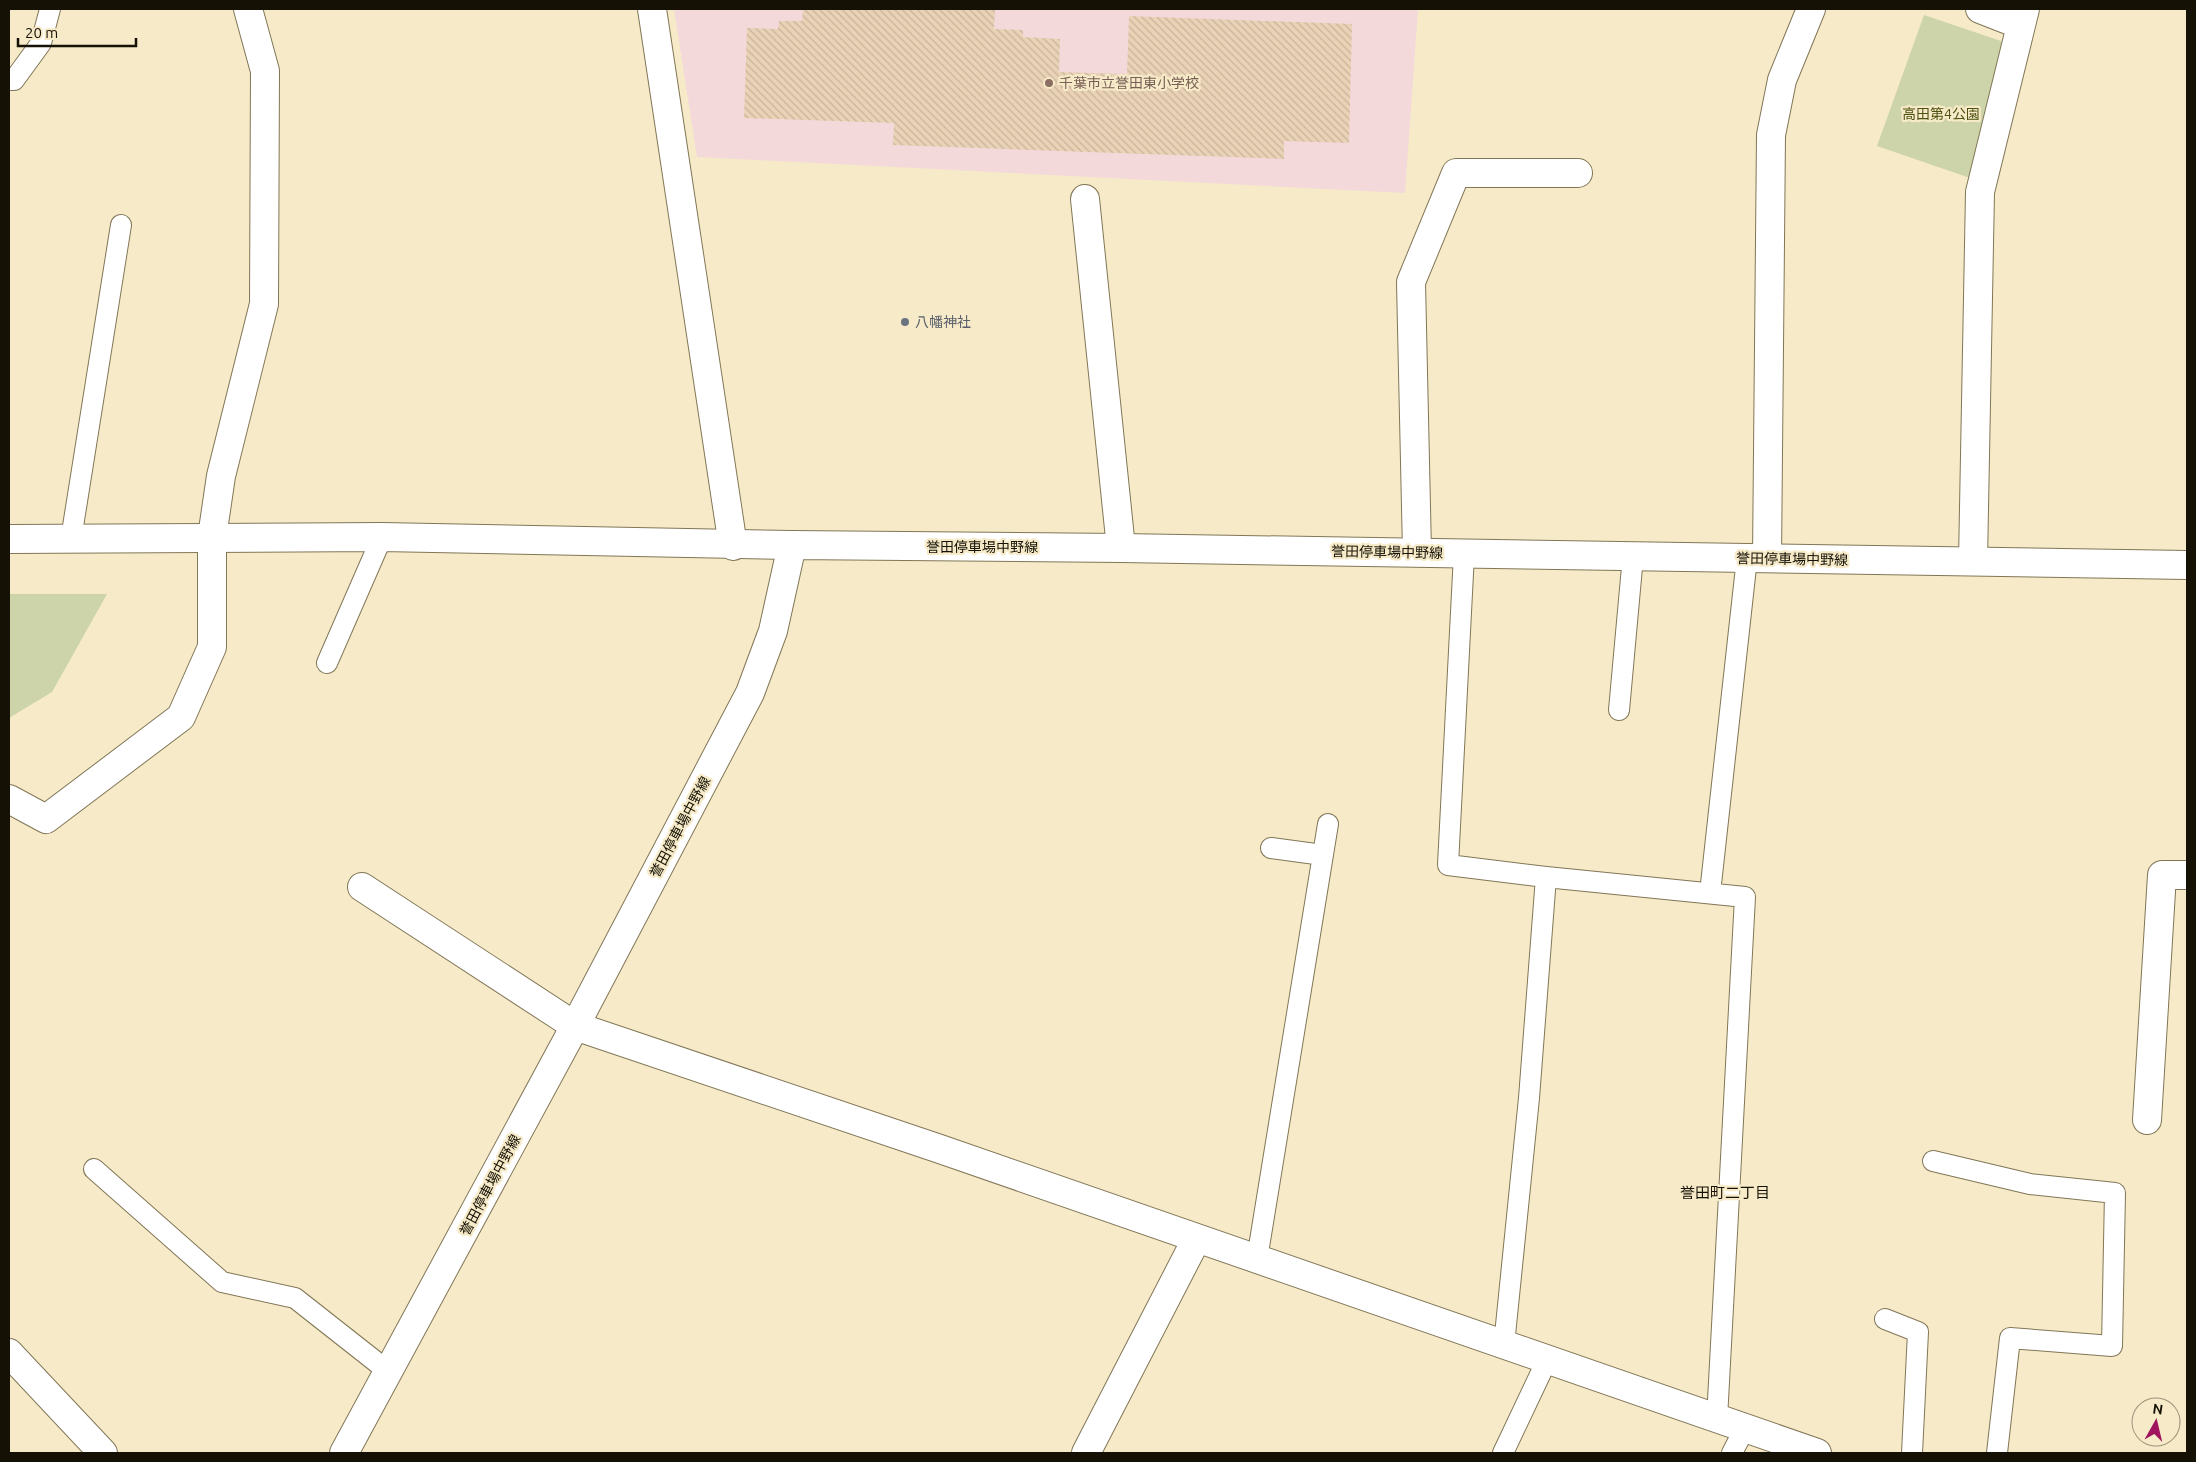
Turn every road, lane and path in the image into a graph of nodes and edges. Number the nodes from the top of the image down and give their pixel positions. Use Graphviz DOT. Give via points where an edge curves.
graph roads {
  1 [pos="50,9"];
  2 [pos="248,9"];
  3 [pos="652,9"];
  4 [pos="1811,9"];
  5 [pos="1980,9"];
  6 [pos="2023,17"];
  7 [pos="9,80"];
  8 [pos="1578,173"];
  9 [pos="1086,199"];
  10 [pos="121,225"];
  11 [pos="382,537"];
  12 [pos="212,538"];
  13 [pos="9,539"];
  14 [pos="70,539"];
  15 [pos="792,545"];
  16 [pos="733,546"];
  17 [pos="1121,548"];
  18 [pos="1417,552"];
  19 [pos="1464,554"];
  20 [pos="1633,556"];
  21 [pos="1757,558"];
  22 [pos="1973,562"];
  23 [pos="2187,565"];
  24 [pos="327,663"];
  25 [pos="1619,710"];
  26 [pos="9,799"];
  27 [pos="1328,824"];
  28 [pos="1271,848"];
  29 [pos="1323,855"];
  30 [pos="2187,875"];
  31 [pos="1546,877"];
  32 [pos="362,887"];
  33 [pos="1710,893"];
  34 [pos="575,1026"];
  35 [pos="2147,1120"];
  36 [pos="1932,1161"];
  37 [pos="94,1168"];
  38 [pos="1197,1238"];
  39 [pos="1257,1259"];
  40 [pos="1885,1319"];
  41 [pos="1504,1345"];
  42 [pos="9,1353"];
  43 [pos="1547,1360"];
  44 [pos="389,1372"];
  45 [pos="1717,1419"];
  46 [pos="1744,1428"];
  47 [pos="103,1453"];
  48 [pos="344,1453"];
  49 [pos="1086,1453"];
  50 [pos="1503,1453"];
  51 [pos="1732,1453"];
  52 [pos="1817,1453"];
  53 [pos="1912,1453"];
  54 [pos="1997,1453"];
  1 -- 7 [label="lane" via="41,43 14,80"];
  2 -- 12 [label="street" via="265,71 264,304 221,476"];
  3 -- 16 [label="street"];
  4 -- 21 [label="street" via="1782,80 1772,135"];
  5 -- 6 [label="street"];
  6 -- 22 [label="street" via="1980,192"];
  8 -- 18 [label="street" via="1456,173 1411,282"];
  9 -- 17 [label="street"];
  10 -- 14 [label="lane"];
  11 -- 12 [label="street"];
  11 -- 16 [label="street"];
  11 -- 24 [label="lane"];
  12 -- 14 [label="street"];
  12 -- 26 [label="street" via="212,647 181,717 46,819"];
  13 -- 14 [label="street"];
  15 -- 16 [label="street"];
  15 -- 17 [label="street, 誉田停車場中野線"];
  15 -- 34 [label="street, 誉田停車場中野線" via="773,631 750,693"];
  17 -- 18 [label="street, 誉田停車場中野線"];
  18 -- 19 [label="street, 誉田停車場中野線"];
  19 -- 20 [label="street, 誉田停車場中野線"];
  19 -- 31 [label="lane" via="1448,865"];
  20 -- 21 [label="street, 誉田停車場中野線"];
  20 -- 25 [label="lane"];
  21 -- 22 [label="street, 誉田停車場中野線"];
  21 -- 33 [label="lane"];
  22 -- 23 [label="street, 誉田停車場中野線"];
  27 -- 29 [label="lane"];
  28 -- 29 [label="lane"];
  29 -- 39 [label="lane"];
  30 -- 35 [label="street" via="2162,875"];
  31 -- 33 [label="lane"];
  31 -- 41 [label="lane" via="1529,1098"];
  32 -- 34 [label="street"];
  33 -- 45 [label="lane" via="1745,897"];
  34 -- 38 [label="street"];
  34 -- 44 [label="street, 誉田停車場中野線"];
  36 -- 54 [label="lane" via="2030,1184 2115,1193 2112,1346 2010,1338"];
  37 -- 44 [label="lane" via="222,1282 295,1298"];
  38 -- 39 [label="street"];
  38 -- 49 [label="street"];
  39 -- 41 [label="street"];
  40 -- 53 [label="lane" via="1918,1332"];
  41 -- 43 [label="street"];
  42 -- 47 [label="street"];
  43 -- 45 [label="street"];
  43 -- 50 [label="lane"];
  44 -- 48 [label="street, 誉田停車場中野線"];
  45 -- 46 [label="street"];
  46 -- 51 [label="lane"];
  46 -- 52 [label="street"];
}
